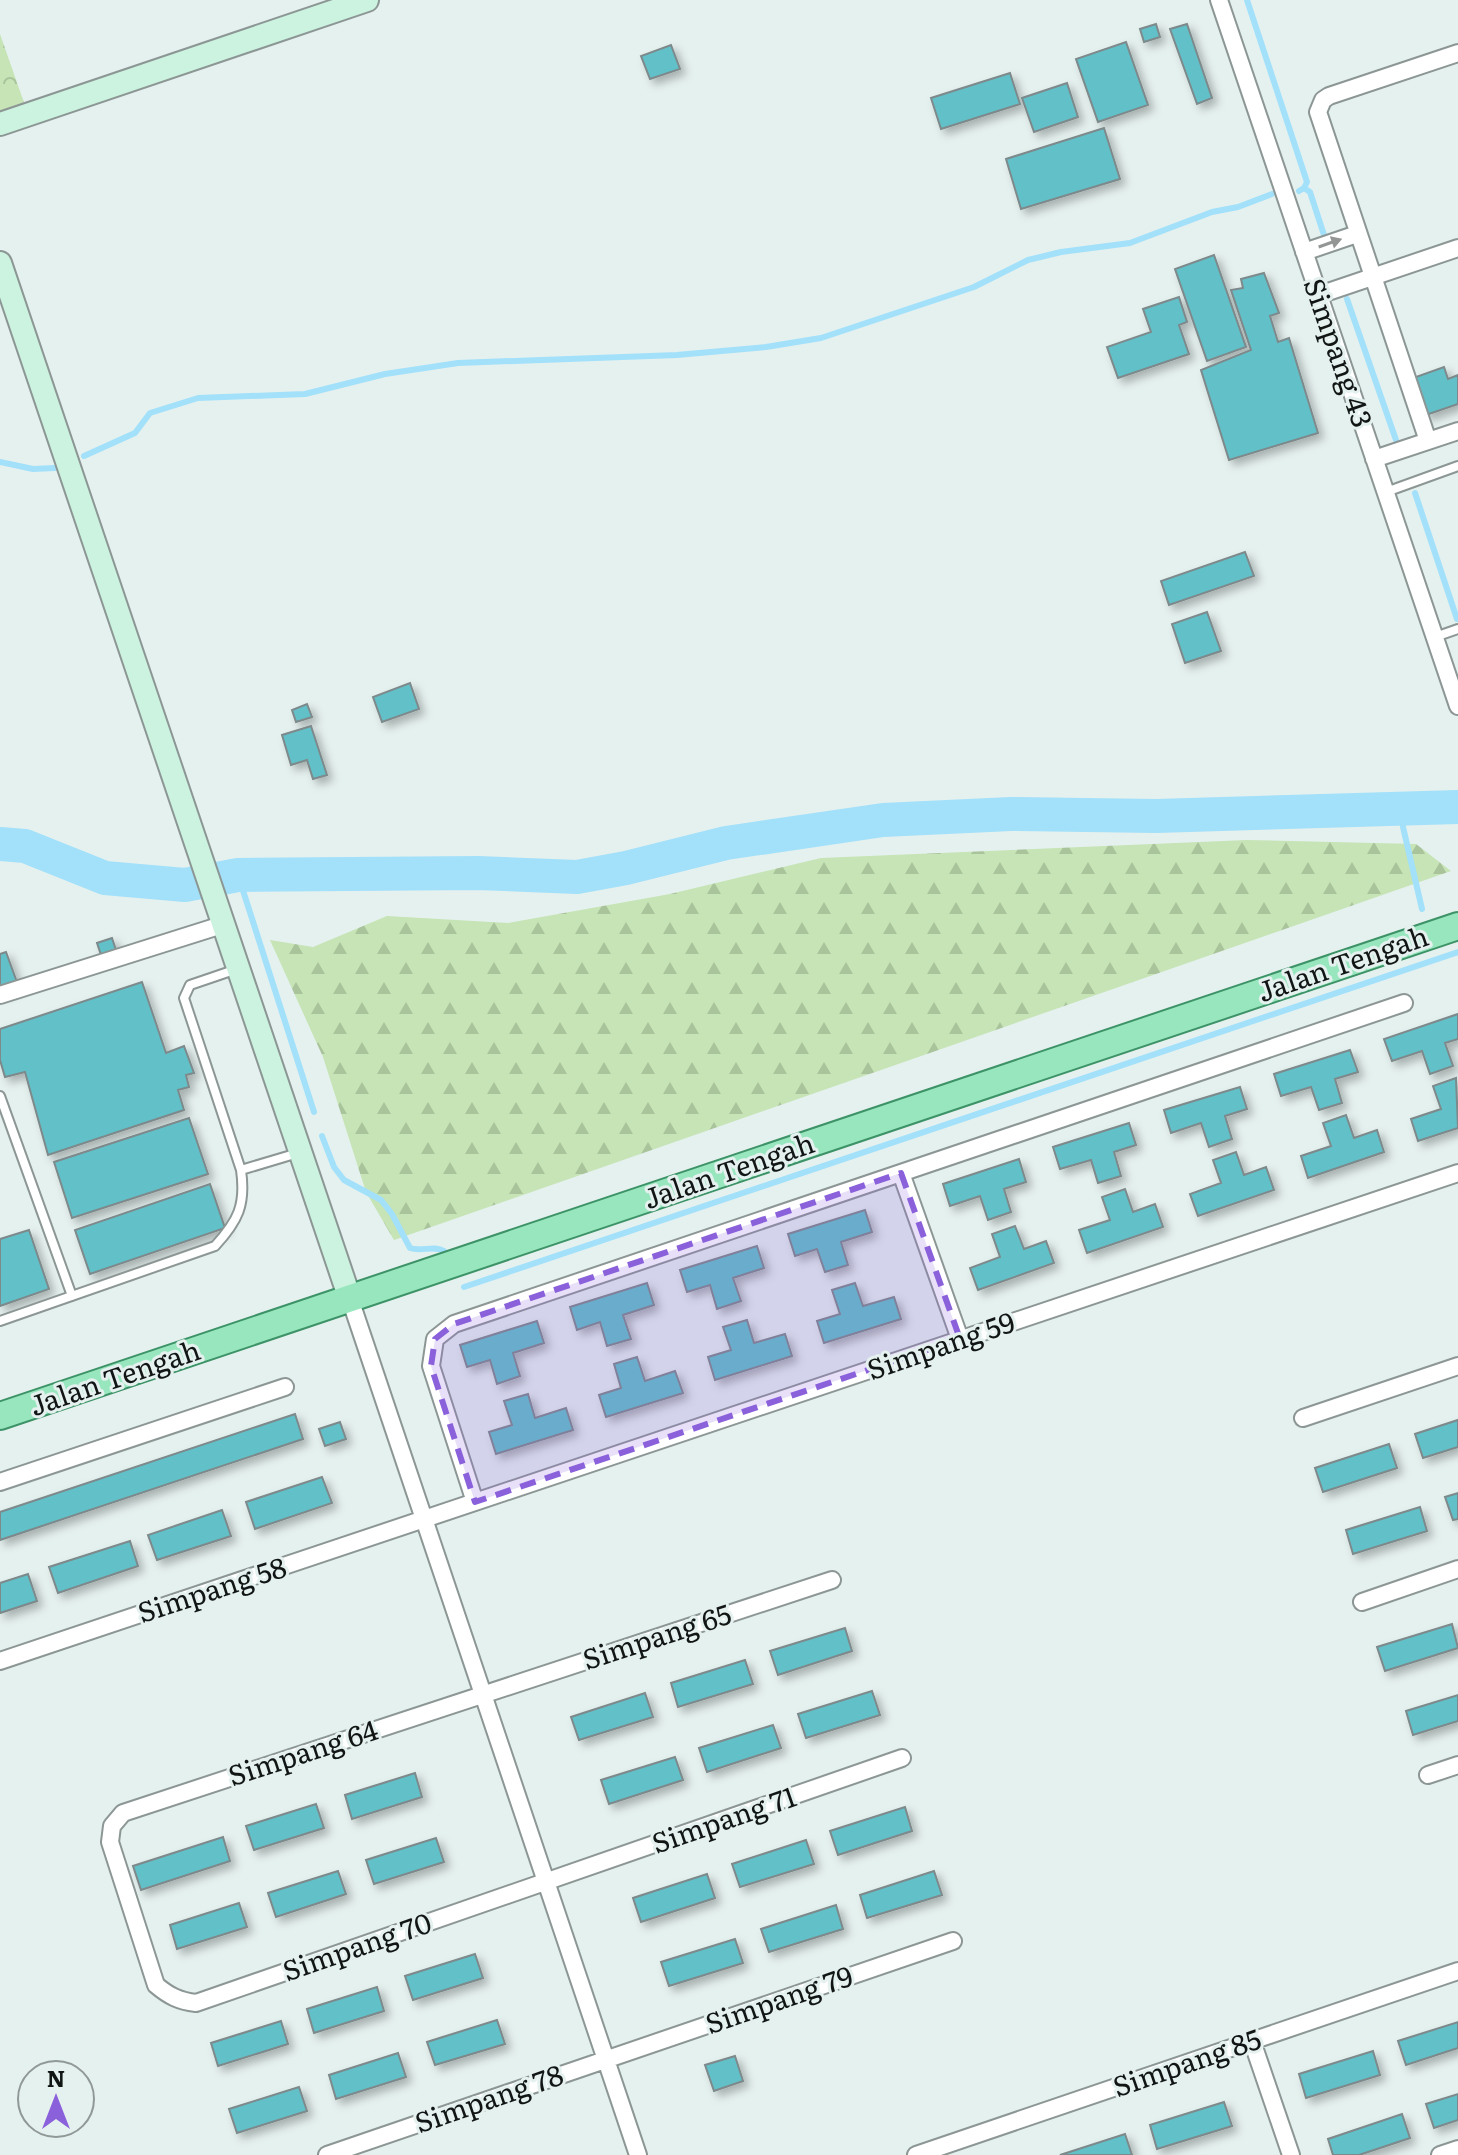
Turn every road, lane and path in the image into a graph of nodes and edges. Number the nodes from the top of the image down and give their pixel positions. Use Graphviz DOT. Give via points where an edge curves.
graph roads {
  1 [pos="367,0"];
  2 [pos="1219,0"];
  3 [pos="1458,53"];
  4 [pos="0,124"];
  5 [pos="1357,234"];
  6 [pos="1458,248"];
  7 [pos="1304,252"];
  8 [pos="0,263"];
  9 [pos="1372,276"];
  10 [pos="1319,295"];
  11 [pos="1458,431"];
  12 [pos="1428,441"];
  13 [pos="1374,459"];
  14 [pos="1458,466"];
  15 [pos="1385,492"];
  16 [pos="1458,629"];
  17 [pos="1434,637"];
  18 [pos="1458,706"];
  19 [pos="225,924"];
  20 [pos="1458,926"];
  21 [pos="240,968"];
  22 [pos="0,995"];
  23 [pos="1404,1003"];
  24 [pos="0,1096"];
  25 [pos="301,1152"];
  26 [pos="241,1170"];
  27 [pos="901,1173"];
  28 [pos="1458,1173"];
  29 [pos="72,1296"];
  30 [pos="350,1299"];
  31 [pos="0,1321"];
  32 [pos="960,1339"];
  33 [pos="1458,1366"];
  34 [pos="285,1387"];
  35 [pos="0,1416"];
  36 [pos="1303,1418"];
  37 [pos="0,1482"];
  38 [pos="475,1502"];
  39 [pos="424,1519"];
  40 [pos="1458,1569"];
  41 [pos="832,1580"];
  42 [pos="1362,1602"];
  43 [pos="0,1661"];
  44 [pos="483,1694"];
  45 [pos="902,1758"];
  46 [pos="1458,1765"];
  47 [pos="1428,1775"];
  48 [pos="546,1882"];
  49 [pos="953,1941"];
  50 [pos="1458,1971"];
  51 [pos="168,1995"];
  52 [pos="1252,2041"];
  53 [pos="606,2059"];
  54 [pos="1458,2149"];
  55 [pos="327,2155"];
  56 [pos="638,2155"];
  57 [pos="916,2155"];
  58 [pos="1291,2155"];
  59 [pos="1440,2155"];
  1 -- 4 [label="street"];
  2 -- 7 [label="street, Simpang 43"];
  3 -- 5 [label="street" via="1329,96 1320,105 1318,118"];
  7 -- 5 [label="street, one-way"];
  5 -- 9 [label="street"];
  6 -- 9 [label="street"];
  7 -- 10 [label="street, Simpang 43"];
  8 -- 19 [label="street"];
  9 -- 10 [label="street"];
  9 -- 12 [label="street"];
  10 -- 13 [label="street, Simpang 43"];
  11 -- 12 [label="street"];
  12 -- 13 [label="street"];
  13 -- 15 [label="street, Simpang 43"];
  14 -- 15 [label="lane"];
  15 -- 17 [label="street, Simpang 43"];
  16 -- 17 [label="lane"];
  17 -- 18 [label="street, Simpang 43"];
  19 -- 21 [label="street"];
  19 -- 22 [label="street"];
  20 -- 30 [label="main road, Jalan Tengah"];
  21 -- 25 [label="street"];
  21 -- 26 [label="lane" via="190,985 184,998"];
  23 -- 27 [label="street"];
  24 -- 29 [label="lane"];
  25 -- 26 [label="lane"];
  25 -- 30 [label="street"];
  26 -- 29 [label="lane" via="241,1208 215,1246"];
  27 -- 32 [label="street"];
  27 -- 38 [label="street" via="454,1324 435,1339 431,1366"];
  28 -- 32 [label="street, Simpang 59"];
  29 -- 31 [label="lane"];
  30 -- 35 [label="main road, Jalan Tengah"];
  30 -- 39 [label="street"];
  32 -- 38 [label="street, Simpang 59"];
  33 -- 36 [label="street"];
  34 -- 37 [label="street"];
  38 -- 39 [label="street, Simpang 59"];
  39 -- 43 [label="street, Simpang 58"];
  39 -- 44 [label="street"];
  40 -- 42 [label="street"];
  41 -- 44 [label="street, Simpang 65"];
  44 -- 48 [label="street"];
  44 -- 51 [label="street, Simpang 64" via="123,1813 112,1826 110,1842 156,1985"];
  45 -- 48 [label="street, Simpang 71"];
  46 -- 47 [label="street"];
  48 -- 51 [label="street, Simpang 70" via="196,2003"];
  48 -- 53 [label="street"];
  49 -- 53 [label="street, Simpang 79"];
  50 -- 52 [label="street, Simpang 85"];
  52 -- 57 [label="street, Simpang 85"];
  52 -- 58 [label="street"];
  53 -- 55 [label="street, Simpang 78"];
  53 -- 56 [label="street"];
  54 -- 59 [label="street"];
}
